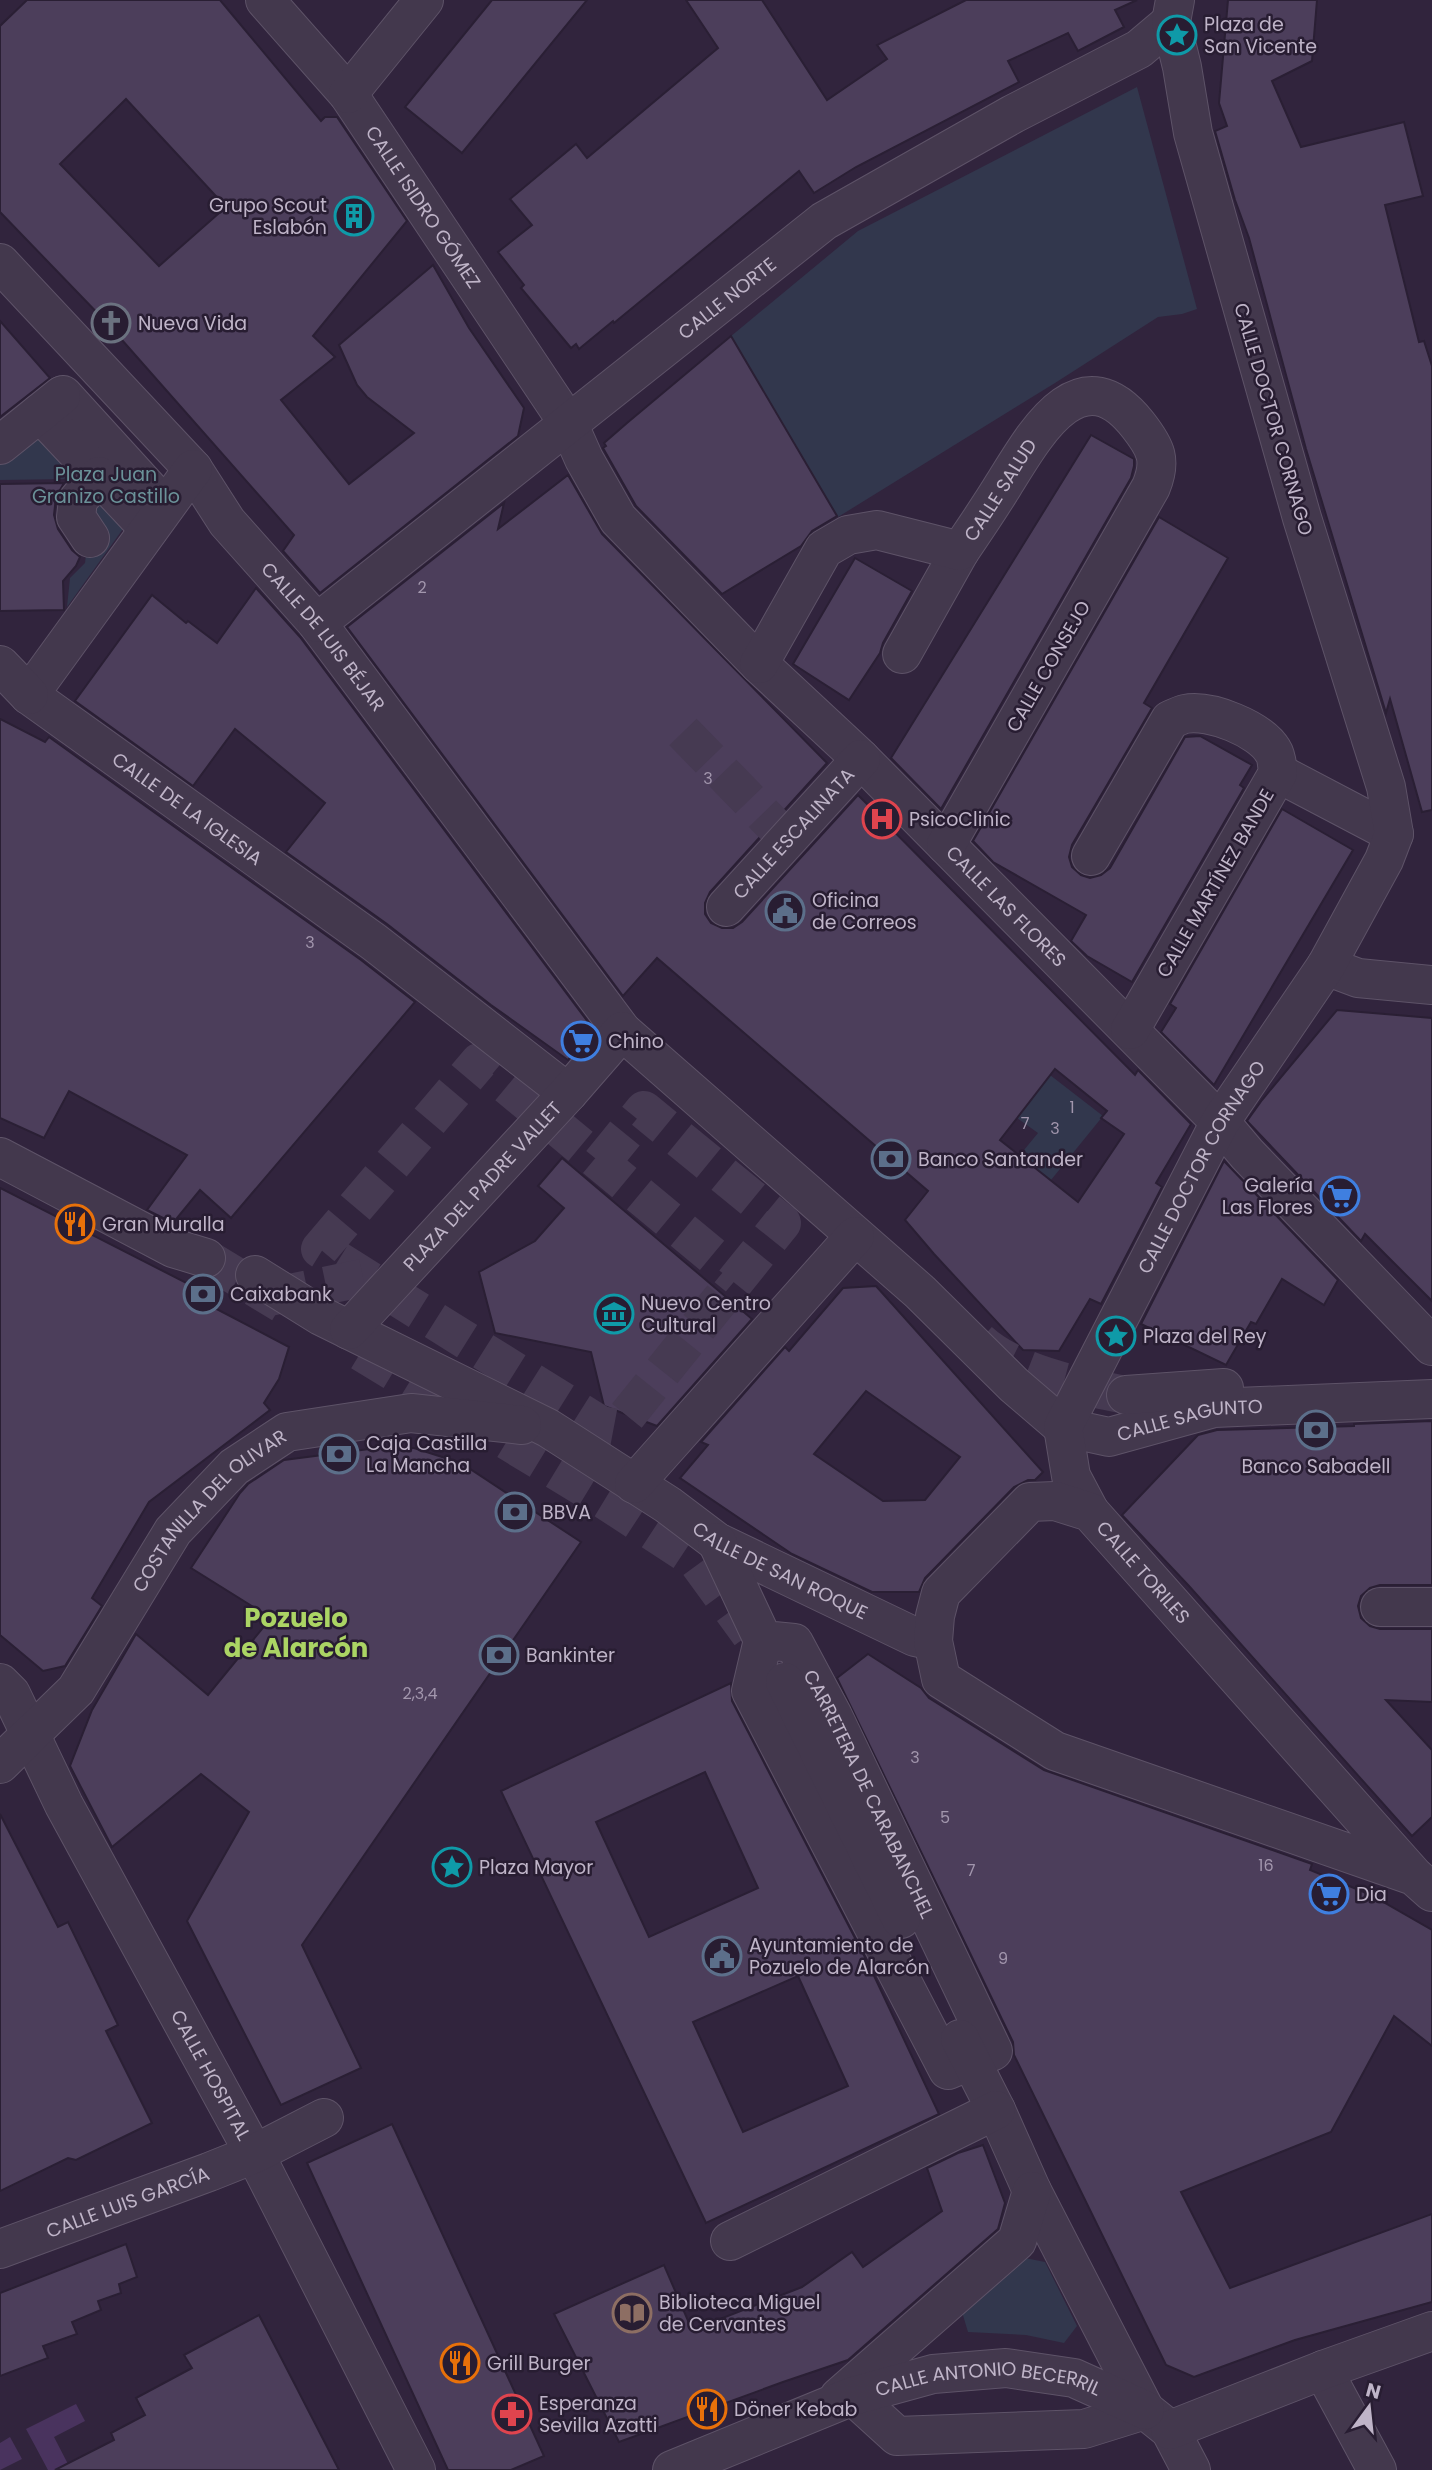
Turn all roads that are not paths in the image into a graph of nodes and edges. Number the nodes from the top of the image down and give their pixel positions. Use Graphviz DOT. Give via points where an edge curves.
graph roads {
  1 [pos="265,0"];
  2 [pos="424,0"];
  3 [pos="1168,7"];
  4 [pos="348,94"];
  5 [pos="0,263"];
  6 [pos="98,367"];
  7 [pos="51,404"];
  8 [pos="568,423"];
  9 [pos="0,444"];
  10 [pos="193,469"];
  11 [pos="99,475"];
  12 [pos="1151,487"];
  13 [pos="157,518"];
  14 [pos="90,538"];
  15 [pos="960,551"];
  16 [pos="317,623"];
  17 [pos="902,654"];
  18 [pos="0,664"];
  19 [pos="759,664"];
  20 [pos="29,695"];
  21 [pos="861,759"];
  22 [pos="1278,773"];
  23 [pos="1394,834"];
  24 [pos="946,845"];
  25 [pos="1091,856"];
  26 [pos="726,906"];
  27 [pos="1326,966"];
  28 [pos="1432,985"];
  29 [pos="1130,1030"];
  30 [pos="622,1031"];
  31 [pos="568,1093"];
  32 [pos="1220,1122"];
  33 [pos="0,1157"];
  34 [pos="855,1236"];
  35 [pos="206,1258"];
  36 [pos="255,1275"];
  37 [pos="349,1330"];
  38 [pos="1432,1346"];
  39 [pos="1432,1381"];
  40 [pos="1126,1395"];
  41 [pos="1432,1399"];
  42 [pos="1063,1427"];
  43 [pos="548,1429"];
  44 [pos="634,1484"];
  45 [pos="1090,1512"];
  46 [pos="717,1542"];
  47 [pos="1380,1607"];
  48 [pos="1432,1607"];
  49 [pos="763,1640"];
  50 [pos="933,1641"];
  51 [pos="785,1682"];
  52 [pos="0,1683"];
  53 [pos="29,1735"];
  54 [pos="0,1763"];
  55 [pos="1426,1873"];
  56 [pos="970,2061"];
  57 [pos="996,2110"];
  58 [pos="324,2118"];
  59 [pos="254,2154"];
  60 [pos="1032,2192"];
  61 [pos="730,2241"];
  62 [pos="0,2249"];
  63 [pos="1432,2331"];
  64 [pos="1323,2370"];
  65 [pos="841,2401"];
  66 [pos="1158,2420"];
  67 [pos="416,2470"];
  68 [pos="672,2470"];
  69 [pos="1191,2470"];
  70 [pos="1377,2470"];
  1 -- 4 [label="street, CALLE ISIDRO GÓMEZ"];
  2 -- 4 [label="street"];
  3 -- 8 [label="street, CALLE NORTE" via="1139,49 824,221"];
  3 -- 23 [label="street, CALLE DOCTOR CORNAGO" via="1197,145 1302,517 1385,788"];
  4 -- 8 [label="street, CALLE ISIDRO GÓMEZ"];
  5 -- 6 [label="street, CALLE DE LUIS BÉJAR"];
  6 -- 7 [label="street"];
  6 -- 10 [label="street, CALLE DE LUIS BÉJAR"];
  7 -- 9 [label="street"];
  7 -- 11 [label="street"];
  7 -- 13 [label="street"];
  8 -- 16 [label="street, CALLE NORTE"];
  8 -- 19 [label="street, CALLE LAS FLORES" via="618,519"];
  10 -- 13 [label="street"];
  10 -- 16 [label="street, CALLE DE LUIS BÉJAR" via="227,522"];
  11 -- 13 [label="street"];
  11 -- 14 [label="street" via="79,500 76,517"];
  12 -- 15 [label="street, CALLE SALUD" via="1158,471 1157,453 1137,424 1111,400 1076,398 1057,409 1032,439"];
  12 -- 24 [label="street, CALLE CONSEJO"];
  13 -- 20 [label="street"];
  15 -- 17 [label="street"];
  15 -- 19 [label="street, CALLE SALUD" via="877,530 848,535 824,549"];
  16 -- 30 [label="street, CALLE DE LUIS BÉJAR"];
  18 -- 20 [label="street, CALLE DE LA IGLESIA"];
  19 -- 21 [label="street, CALLE LAS FLORES"];
  20 -- 31 [label="street, CALLE DE LA IGLESIA" via="374,942"];
  21 -- 24 [label="street, CALLE LAS FLORES"];
  21 -- 26 [label="street, CALLE ESCALINATA"];
  22 -- 23 [label="street"];
  22 -- 25 [label="street, CALLE MARTÍNEZ BANDE" via="1274,752 1257,735 1233,723 1206,714 1184,714 1170,720"];
  22 -- 29 [label="street, CALLE MARTÍNEZ BANDE"];
  23 -- 27 [label="street, CALLE DOCTOR CORNAGO"];
  24 -- 29 [label="street, CALLE LAS FLORES"];
  27 -- 28 [label="street" via="1358,978"];
  27 -- 32 [label="street, CALLE DOCTOR CORNAGO"];
  29 -- 32 [label="street, CALLE LAS FLORES"];
  30 -- 31 [label="street, PLAZA DEL PADRE VALLET"];
  30 -- 34 [label="street"];
  31 -- 37 [label="street, PLAZA DEL PADRE VALLET"];
  32 -- 38 [label="street, CALLE LAS FLORES"];
  32 -- 42 [label="street, CALLE DOCTOR CORNAGO"];
  33 -- 35 [label="street" via="173,1248"];
  34 -- 42 [label="street, CALLE SAGUNTO"];
  34 -- 44 [label="street"];
  36 -- 37 [label="street"];
  37 -- 43 [label="street"];
  39 -- 40 [label="street, CALLE SAGUNTO"];
  41 -- 42 [label="street, CALLE SAGUNTO" via="1214,1408 1109,1437"];
  42 -- 45 [label="street" via="1071,1476"];
  43 -- 44 [label="street"];
  43 -- 53 [label="street, COSTANILLA DEL OLIVAR" via="411,1413 287,1432 234,1467 173,1531 76,1690"];
  44 -- 46 [label="street, CALLE DE SAN ROQUE"];
  45 -- 50 [label="street, CALLE TORILES" via="1055,1502 1030,1502 942,1593"];
  45 -- 55 [label="street, CALLE TORILES"];
  46 -- 49 [label="street"];
  46 -- 50 [label="street, CALLE DE SAN ROQUE" via="915,1637"];
  47 -- 48 [label="street"];
  49 -- 56 [label="street" via="751,1691 948,2070"];
  49 -- 56 [label="street, CARRETERA DE CARABANCHEL" via="794,1643 833,1716 993,2051"];
  50 -- 55 [label="street, CALLE TORILES" via="941,1679 1055,1751"];
  51 -- 56 [label="street, CARRETERA DE CARABANCHEL"];
  52 -- 53 [label="street, CALLE HOSPITAL" via="11,1694"];
  53 -- 54 [label="street, COSTANILLA DEL OLIVAR"];
  53 -- 59 [label="street, CALLE HOSPITAL"];
  56 -- 57 [label="street, CARRETERA DE CARABANCHEL"];
  57 -- 60 [label="street, CARRETERA DE CARABANCHEL"];
  57 -- 61 [label="street"];
  58 -- 59 [label="street, CALLE LUIS GARCÍA"];
  59 -- 62 [label="street, CALLE LUIS GARCÍA"];
  59 -- 67 [label="street, CALLE HOSPITAL"];
  60 -- 65 [label="street, CALLE ANTONIO BECERRIL" via="1017,2241"];
  60 -- 66 [label="street, CARRETERA DE CARABANCHEL"];
  63 -- 64 [label="street"];
  64 -- 66 [label="street"];
  64 -- 70 [label="street"];
  65 -- 66 [label="street" via="897,2436 1084,2429"];
  65 -- 66 [label="street, CALLE ANTONIO BECERRIL" via="933,2374 1006,2368 1074,2378"];
  65 -- 68 [label="street, CALLE ANTONIO BECERRIL"];
  66 -- 69 [label="street, CARRETERA DE CARABANCHEL"];
}
